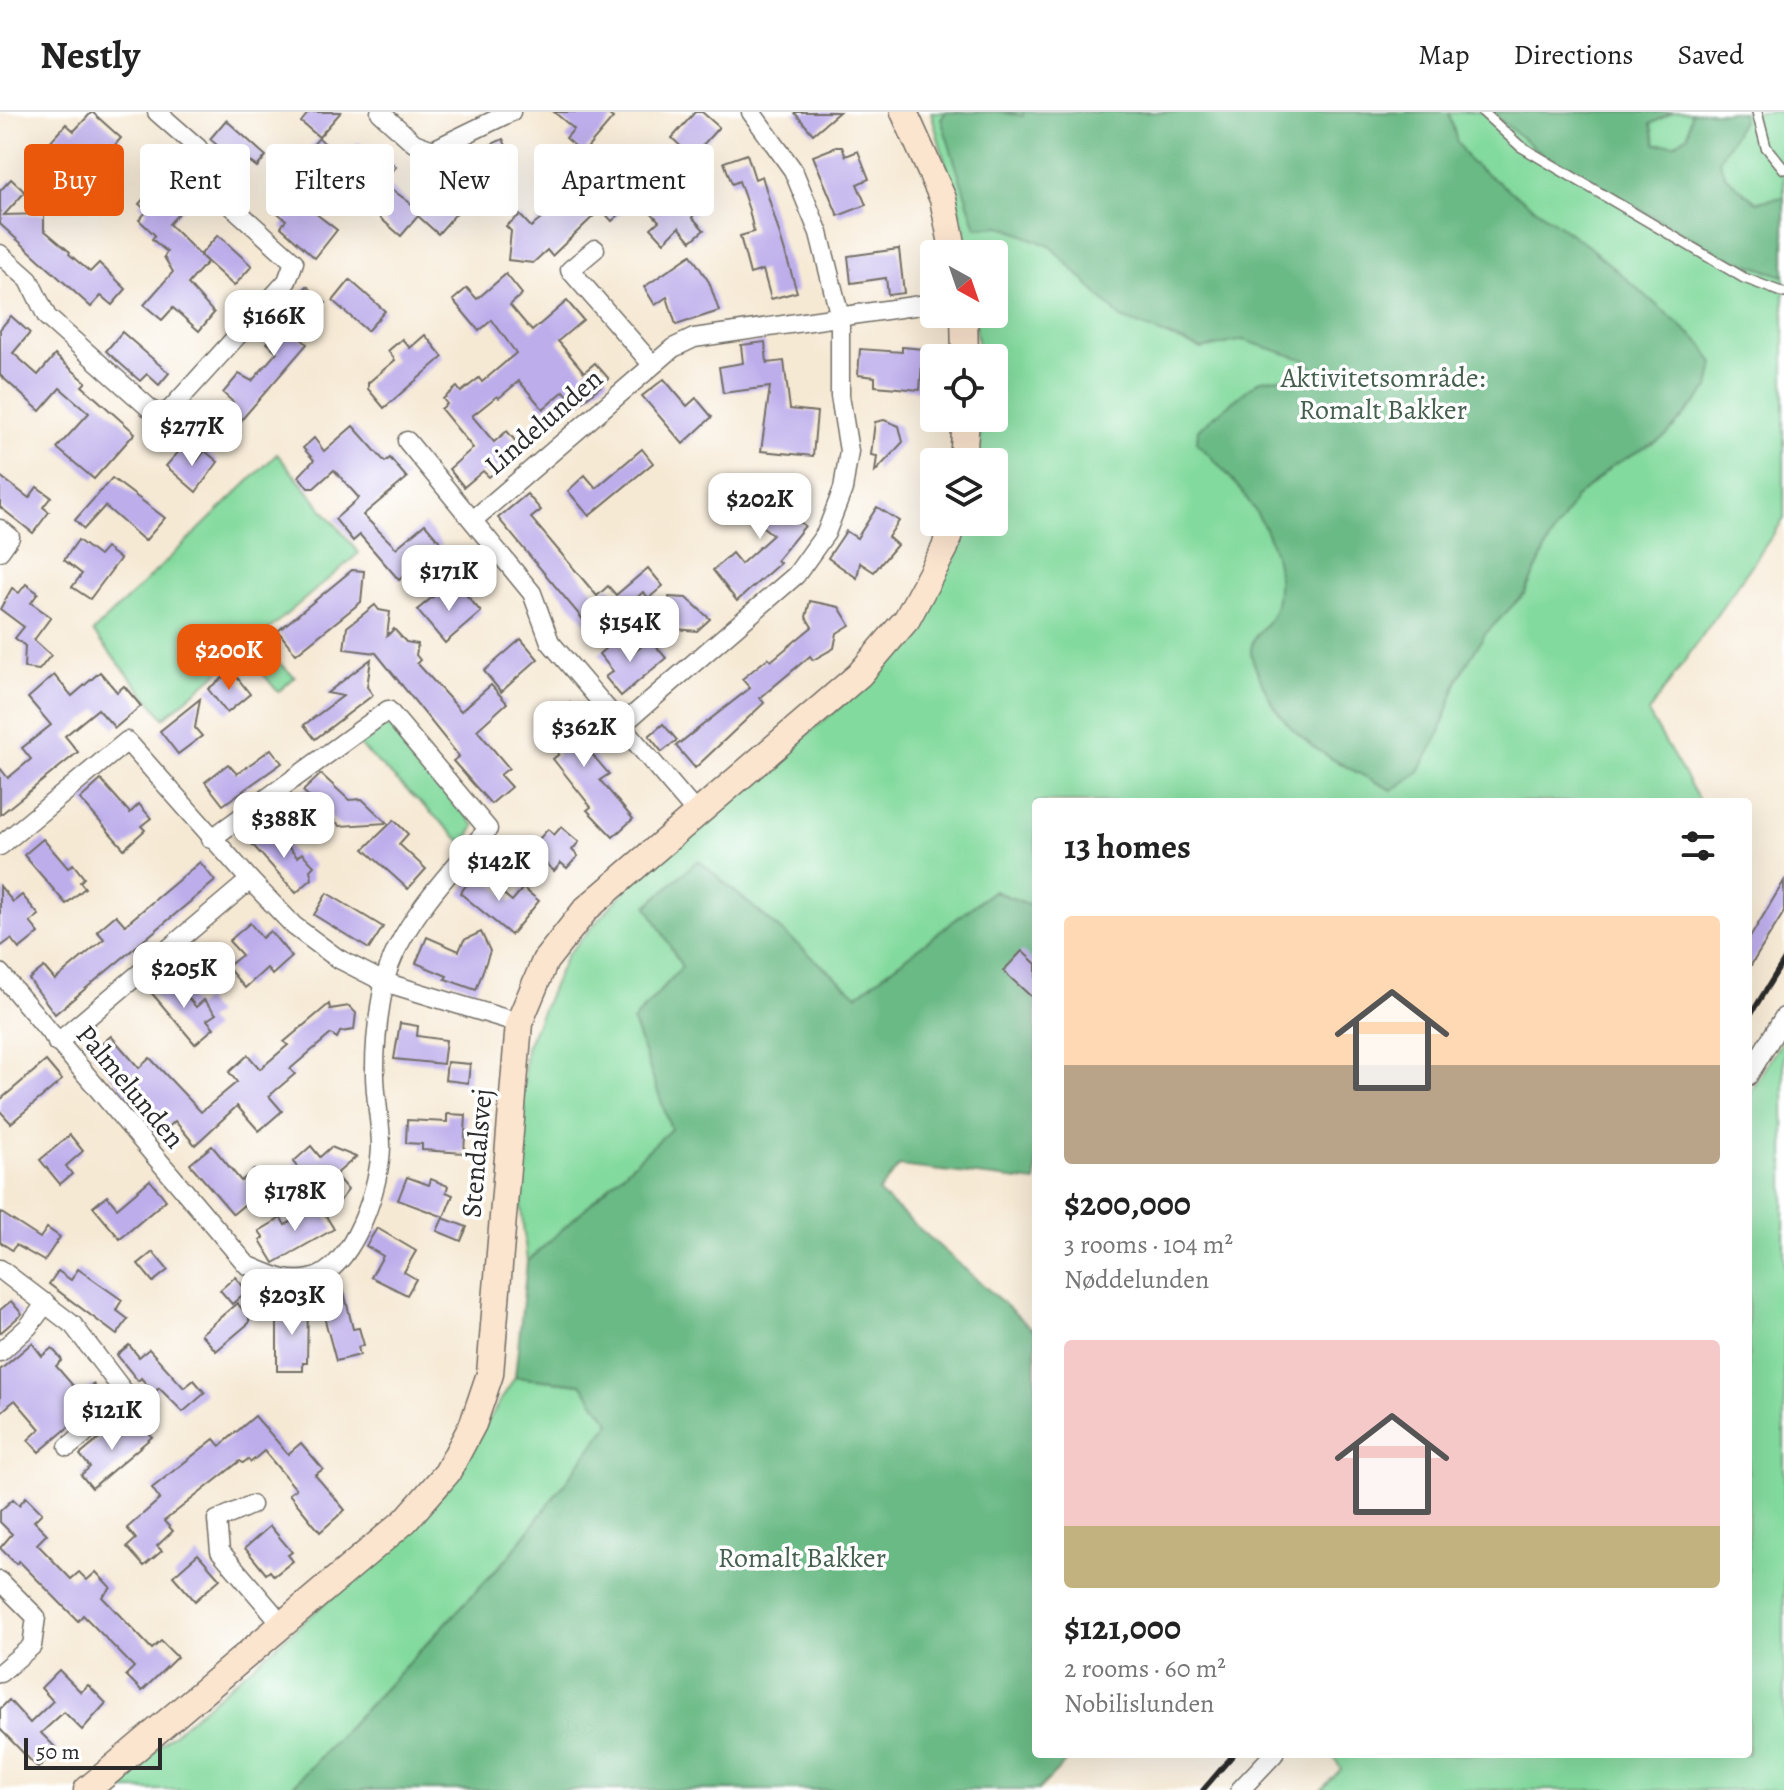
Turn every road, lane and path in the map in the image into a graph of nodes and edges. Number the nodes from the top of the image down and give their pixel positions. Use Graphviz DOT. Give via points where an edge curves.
graph roads {
  1 [pos="157,112"];
  2 [pos="380,112"];
  3 [pos="511,112"];
  4 [pos="751,112"];
  5 [pos="904,112"];
  6 [pos="1483,112"];
  7 [pos="1757,112"];
  8 [pos="1784,169"];
  9 [pos="951,240"];
  10 [pos="595,249"];
  11 [pos="0,254"];
  12 [pos="1784,293"];
  13 [pos="920,305"];
  14 [pos="840,317"];
  15 [pos="651,363"];
  16 [pos="407,441"];
  17 [pos="473,520"];
  18 [pos="0,529"];
  19 [pos="948,536"];
  20 [pos="0,551"];
  21 [pos="623,724"];
  22 [pos="697,814"];
  23 [pos="211,839"];
  24 [pos="0,846"];
  25 [pos="250,880"];
  26 [pos="0,973"];
  27 [pos="384,982"];
  28 [pos="1784,1017"];
  29 [pos="519,1023"];
  30 [pos="57,1043"];
  31 [pos="1752,1069"];
  32 [pos="0,1269"];
  33 [pos="46,1303"];
  34 [pos="0,1352"];
  35 [pos="68,1447"];
  36 [pos="251,1505"];
  37 [pos="0,1581"];
  38 [pos="283,1625"];
  39 [pos="0,1673"];
  40 [pos="1270,1758"];
  41 [pos="87,1790"];
  42 [pos="1240,1790"];
  1 -- 11 [label="street" via="198,148 216,192 294,262 287,281 169,411 156,414 47,317 29,280"];
  2 -- 3 [label="street" via="414,143 433,150"];
  4 -- 14 [label="street" via="793,170 819,233"];
  5 -- 9 [label="street" via="943,199"];
  6 -- 12 [label="lane" via="1520,146 1744,278"];
  7 -- 8 [label="lane" via="1766,147"];
  10 -- 15 [label="street" via="570,270"];
  13 -- 14 [label="street, Lindelunden"];
  14 -- 15 [label="street, Lindelunden" via="694,338"];
  14 -- 21 [label="street" via="840,396 849,451 843,489 826,533 796,575"];
  15 -- 17 [label="street, Lindelunden"];
  16 -- 17 [label="street"];
  17 -- 21 [label="street" via="532,593 550,642"];
  18 -- 20 [label="street" via="10,537"];
  19 -- 22 [label="street, Stendalsvej" via="907,619 859,675"];
  21 -- 22 [label="street"];
  22 -- 29 [label="street, Stendalsvej" via="586,909 545,961"];
  23 -- 24 [label="street" via="127,741"];
  23 -- 25 [label="street"];
  23 -- 27 [label="street, Palmelunden" via="388,710 488,829 412,923"];
  25 -- 27 [label="street" via="294,926"];
  25 -- 30 [label="street"];
  26 -- 30 [label="street, Palmelunden"];
  27 -- 29 [label="street"];
  27 -- 30 [label="street, Palmelunden" via="375,1067 381,1149 371,1207 339,1261 313,1279 283,1281 247,1265"];
  28 -- 31 [label="street"];
  29 -- 38 [label="street, Stendalsvej" via="490,1374 473,1424 447,1473 406,1520"];
  32 -- 33 [label="street"];
  33 -- 34 [label="street"];
  33 -- 35 [label="street" via="73,1325 128,1397"];
  36 -- 38 [label="street" via="217,1520 220,1551"];
  37 -- 39 [label="street" via="36,1617 32,1646"];
  38 -- 41 [label="street, Stendalsvej"];
  40 -- 42 [label="street"];
}
